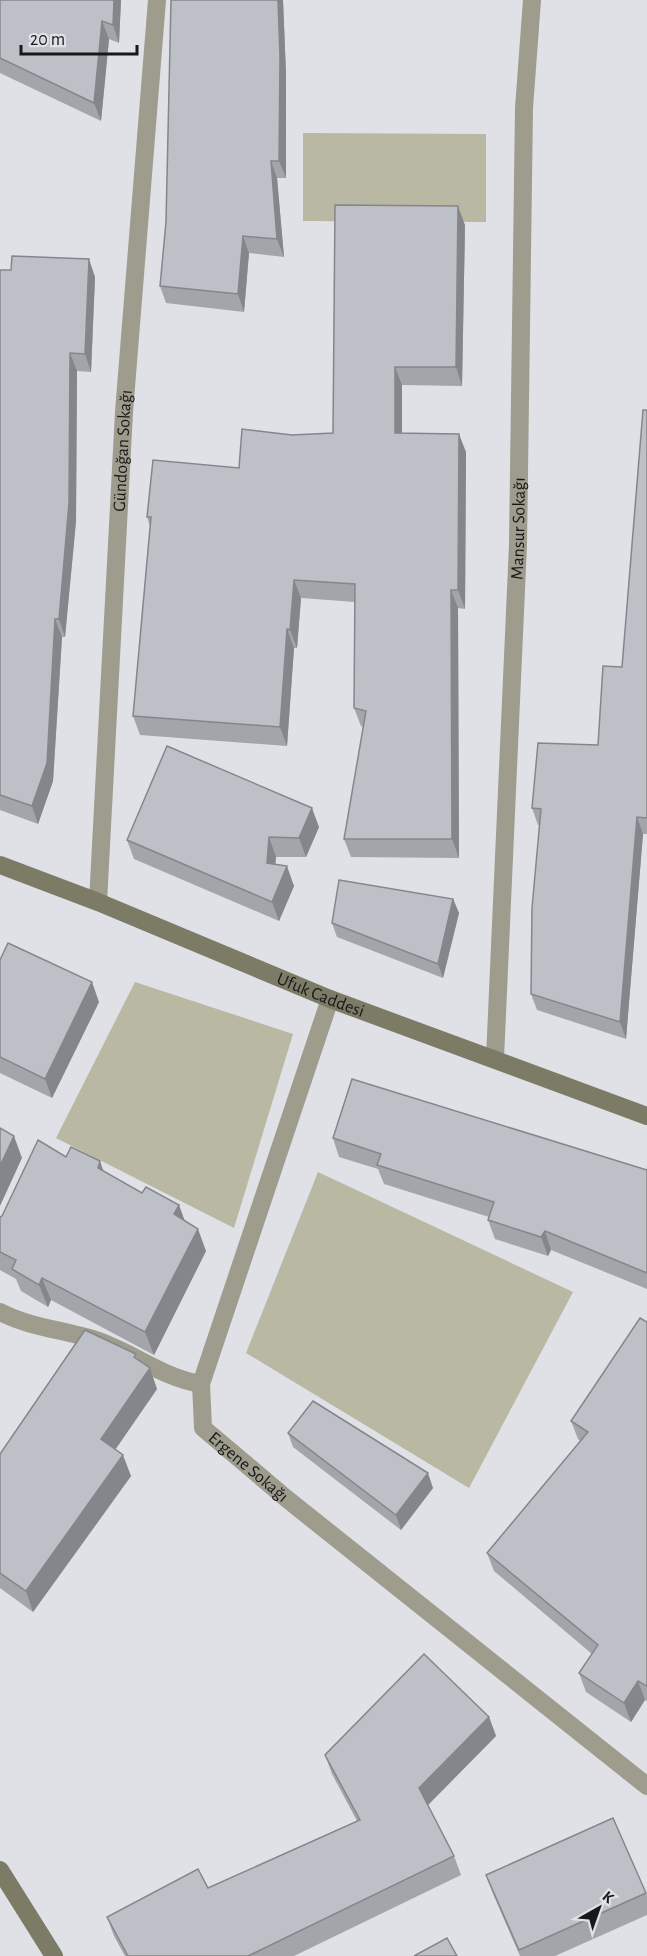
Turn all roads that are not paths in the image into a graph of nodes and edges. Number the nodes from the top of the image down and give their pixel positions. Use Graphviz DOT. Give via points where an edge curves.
graph roads {
  1 [pos="157,0"];
  2 [pos="532,0"];
  3 [pos="0,865"];
  4 [pos="98,902"];
  5 [pos="330,999"];
  6 [pos="495,1058"];
  7 [pos="647,1116"];
  8 [pos="0,1312"];
  9 [pos="201,1384"];
  10 [pos="645,1778"];
  11 [pos="0,1870"];
  12 [pos="54,1956"];
  1 -- 4 [label="street, Gündoğan Sokağı" via="124,412"];
  2 -- 6 [label="street, Mansur Sokağı" via="524,108 518,545"];
  3 -- 4 [label="street, Ufuk Caddesi"];
  4 -- 5 [label="street, Ufuk Caddesi"];
  5 -- 6 [label="street, Ufuk Caddesi"];
  5 -- 9 [label="street, Ergene Sokağı"];
  6 -- 7 [label="street, Ufuk Caddesi"];
  8 -- 9 [label="street" via="19,1322 90,1338 177,1380"];
  9 -- 10 [label="street, Ergene Sokağı" via="203,1428 286,1499"];
  11 -- 12 [label="street"];
}
